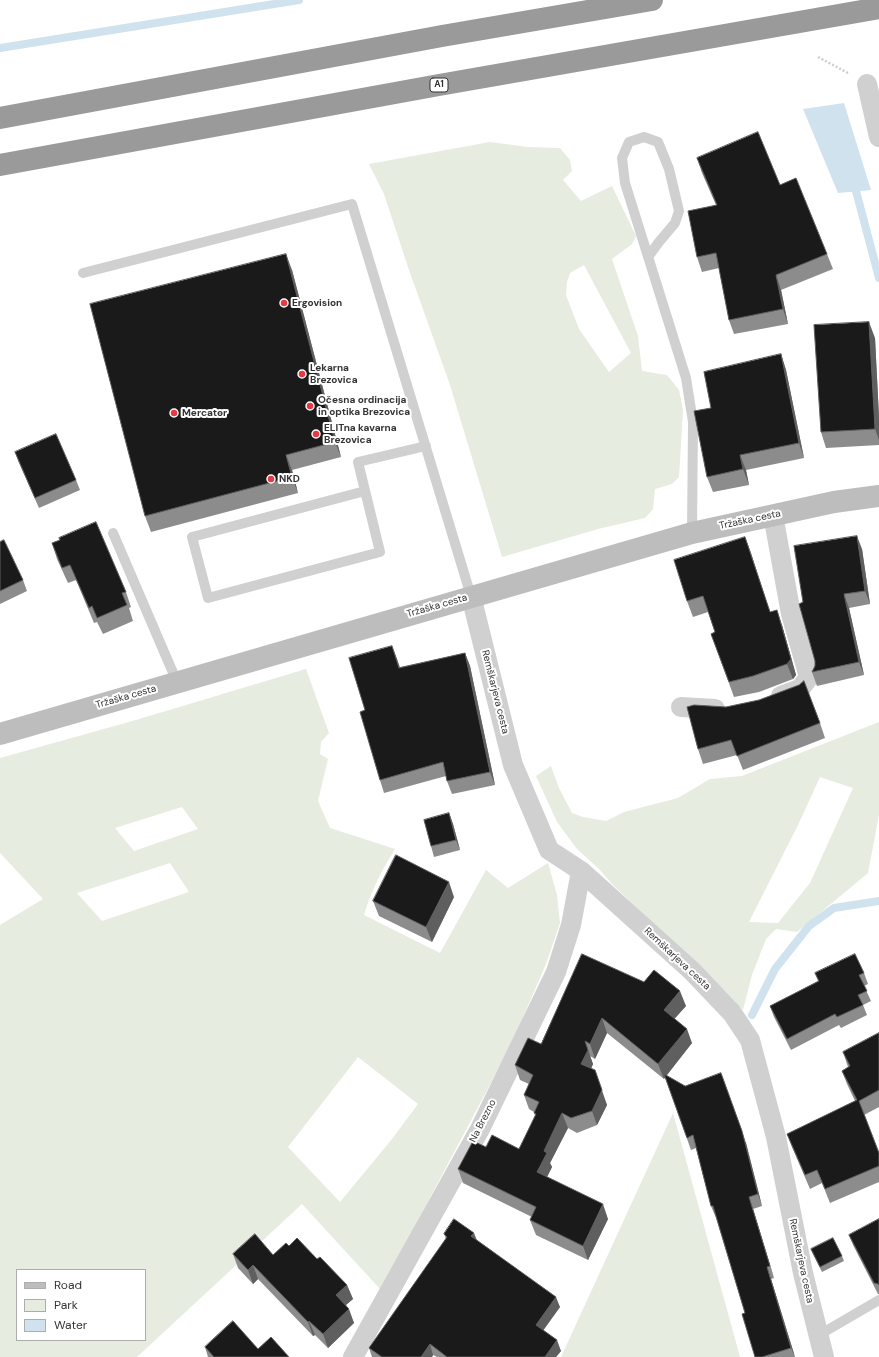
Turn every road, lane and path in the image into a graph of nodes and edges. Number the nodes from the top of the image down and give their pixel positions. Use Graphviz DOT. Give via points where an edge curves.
graph roads {
  1 [pos="652,0"];
  2 [pos="879,8"];
  3 [pos="818,56"];
  4 [pos="867,84"];
  5 [pos="0,118"];
  6 [pos="879,137"];
  7 [pos="0,165"];
  8 [pos="648,257"];
  9 [pos="83,273"];
  10 [pos="426,446"];
  11 [pos="365,490"];
  12 [pos="879,496"];
  13 [pos="772,515"];
  14 [pos="113,533"];
  15 [pos="692,533"];
  16 [pos="471,596"];
  17 [pos="177,682"];
  18 [pos="762,703"];
  19 [pos="681,707"];
  20 [pos="735,709"];
  21 [pos="0,734"];
  22 [pos="581,871"];
  23 [pos="879,1300"];
  24 [pos="818,1335"];
  25 [pos="353,1357"];
  26 [pos="824,1357"];
  1 -- 5 [label="highway"];
  2 -- 7 [label="highway, A1"];
  3 -- 4 [label="path"];
  4 -- 6 [label="street"];
  8 -- 8 [label="lane" via="625,184 622,158 629,142 644,137 658,142 670,169 679,211 675,222"];
  8 -- 15 [label="lane" via="686,378 693,422"];
  9 -- 10 [label="lane" via="352,204"];
  10 -- 11 [label="lane" via="358,462"];
  10 -- 16 [label="lane"];
  11 -- 11 [label="lane" via="380,552 208,598 192,537"];
  12 -- 13 [label="main road, Tržaška cesta"];
  13 -- 15 [label="main road, Tržaška cesta"];
  13 -- 18 [label="street" via="791,614 809,677 800,689"];
  14 -- 17 [label="lane"];
  15 -- 16 [label="main road, Tržaška cesta"];
  16 -- 17 [label="main road, Tržaška cesta"];
  16 -- 22 [label="street, Remškarjeva cesta" via="513,765 549,850"];
  17 -- 21 [label="main road, Tržaška cesta"];
  19 -- 20 [label="street"];
  22 -- 24 [label="street, Remškarjeva cesta" via="692,971 732,1013 750,1040 776,1137"];
  22 -- 25 [label="street, Na Brezno" via="571,925 556,972 480,1129"];
  23 -- 24 [label="lane"];
  24 -- 26 [label="street, Remškarjeva cesta"];
}
